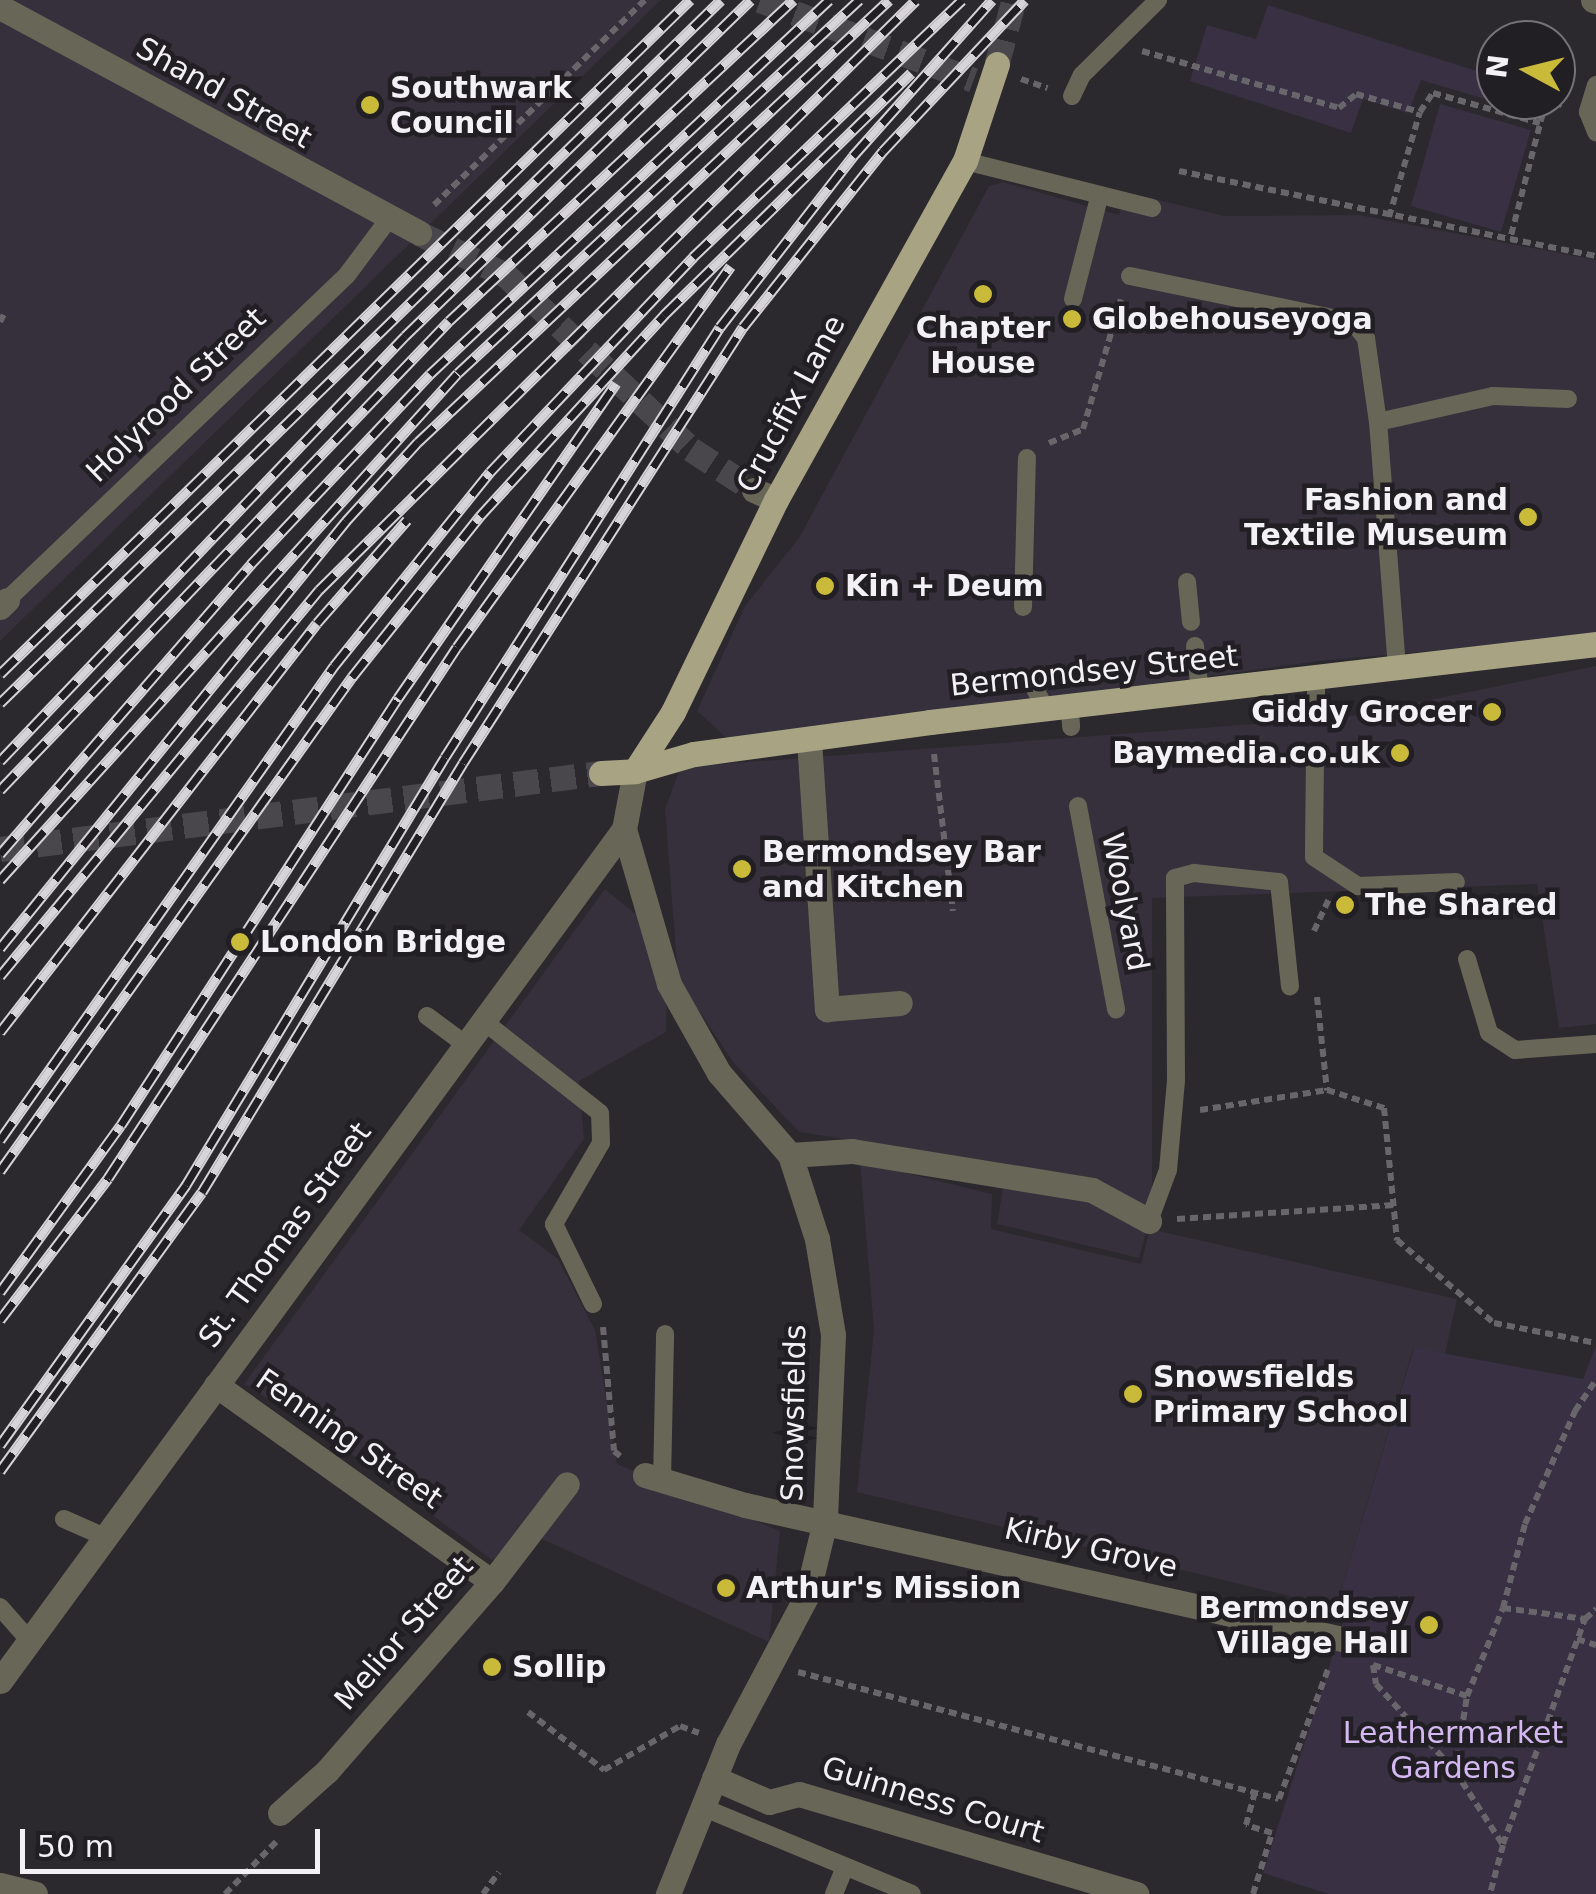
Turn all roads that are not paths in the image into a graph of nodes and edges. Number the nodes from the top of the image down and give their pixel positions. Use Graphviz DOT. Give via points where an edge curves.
graph roads {
  1 [pos="1158,0"];
  2 [pos="0,6"];
  3 [pos="989,75"];
  4 [pos="1596,85"];
  5 [pos="1072,96"];
  6 [pos="1596,132"];
  7 [pos="965,160"];
  8 [pos="1099,198"];
  9 [pos="1152,208"];
  10 [pos="388,220"];
  11 [pos="419,233"];
  12 [pos="1130,276"];
  13 [pos="1073,299"];
  14 [pos="1568,399"];
  15 [pos="1378,422"];
  16 [pos="1027,462"];
  17 [pos="1187,582"];
  18 [pos="4,604"];
  19 [pos="1022,606"];
  20 [pos="1191,622"];
  21 [pos="1596,644"];
  22 [pos="1195,646"];
  23 [pos="1397,668"];
  24 [pos="1316,678"];
  25 [pos="1031,681"];
  26 [pos="1200,693"];
  27 [pos="1316,706"];
  28 [pos="1062,716"];
  29 [pos="808,740"];
  30 [pos="1315,756"];
  31 [pos="635,772"];
  32 [pos="601,773"];
  33 [pos="1078,806"];
  34 [pos="624,829"];
  35 [pos="1456,882"];
  36 [pos="1467,959"];
  37 [pos="1290,986"];
  38 [pos="900,1004"];
  39 [pos="1116,1010"];
  40 [pos="427,1016"];
  41 [pos="482,1020"];
  42 [pos="465,1044"];
  43 [pos="1596,1044"];
  44 [pos="790,1154"];
  45 [pos="1161,1220"];
  46 [pos="593,1304"];
  47 [pos="666,1334"];
  48 [pos="216,1385"];
  49 [pos="654,1479"];
  50 [pos="567,1484"];
  51 [pos="64,1519"];
  52 [pos="824,1521"];
  53 [pos="106,1538"];
  54 [pos="492,1582"];
  55 [pos="0,1607"];
  56 [pos="1342,1639"];
  57 [pos="29,1640"];
  58 [pos="0,1681"];
  59 [pos="714,1778"];
  60 [pos="702,1807"];
  61 [pos="280,1813"];
  62 [pos="845,1866"];
  63 [pos="0,1885"];
  64 [pos="872,1886"];
  65 [pos="36,1894"];
  66 [pos="668,1894"];
  67 [pos="834,1894"];
  68 [pos="912,1894"];
  69 [pos="1136,1894"];
  1 -- 5 [label="lane" via="1082,74"];
  2 -- 10 [label="street, Shand Street"];
  3 -- 7 [label="main road, Crucifix Lane"];
  4 -- 6 [label="lane" via="1588,112"];
  7 -- 8 [label="lane"];
  7 -- 31 [label="main road, Crucifix Lane" via="765,495 673,712"];
  8 -- 9 [label="lane"];
  8 -- 13 [label="lane"];
  10 -- 11 [label="street, Shand Street"];
  10 -- 18 [label="lane, Holyrood Street" via="347,274"];
  12 -- 15 [label="lane" via="1354,322 1366,338"];
  14 -- 15 [label="lane" via="1494,396"];
  15 -- 23 [label="lane"];
  16 -- 19 [label="lane"];
  17 -- 20 [label="lane"];
  21 -- 23 [label="main road, Bermondsey Street"];
  22 -- 26 [label="lane"];
  23 -- 24 [label="main road, Bermondsey Street"];
  24 -- 26 [label="main road, Bermondsey Street"];
  24 -- 27 [label="lane"];
  25 -- 28 [label="lane"];
  26 -- 28 [label="main road, Bermondsey Street"];
  28 -- 29 [label="main road, Bermondsey Street" via="930,722"];
  29 -- 31 [label="main road, Bermondsey Street" via="694,754"];
  29 -- 38 [label="street" via="827,1009"];
  30 -- 35 [label="lane" via="1314,856 1358,886"];
  31 -- 32 [label="main road, Bermondsey Street"];
  31 -- 34 [label="street, Snowsfields"];
  33 -- 39 [label="lane, Woolyard"];
  34 -- 41 [label="street, St. Thomas Street"];
  34 -- 44 [label="street, Snowsfields" via="669,984 718,1073"];
  36 -- 43 [label="lane" via="1490,1032 1515,1050"];
  37 -- 45 [label="lane" via="1279,882 1175,878 1176,1081"];
  40 -- 42 [label="lane"];
  41 -- 42 [label="street, St. Thomas Street"];
  41 -- 46 [label="lane" via="600,1113 601,1143 554,1224"];
  42 -- 48 [label="street, St. Thomas Street"];
  44 -- 45 [label="street" via="852,1151 1092,1190"];
  44 -- 52 [label="street, Snowsfields" via="818,1239 832,1335"];
  47 -- 49 [label="lane"];
  48 -- 53 [label="street, St. Thomas Street"];
  48 -- 54 [label="street, Fenning Street"];
  49 -- 52 [label="street, Kirby Grove"];
  50 -- 54 [label="street, Melior Street"];
  51 -- 53 [label="lane"];
  52 -- 56 [label="street, Kirby Grove"];
  52 -- 59 [label="street, Snowsfields" via="808,1595"];
  53 -- 57 [label="street, St. Thomas Street"];
  54 -- 61 [label="street, Melior Street" via="328,1770"];
  55 -- 57 [label="lane"];
  57 -- 58 [label="street, St. Thomas Street"];
  59 -- 60 [label="street, Snowsfields"];
  59 -- 69 [label="street, Guinness Court" via="769,1802 799,1794"];
  60 -- 62 [label="lane"];
  60 -- 66 [label="street, Snowsfields"];
  62 -- 64 [label="lane"];
  62 -- 67 [label="lane"];
  63 -- 65 [label="street"];
  64 -- 68 [label="lane"];
}
